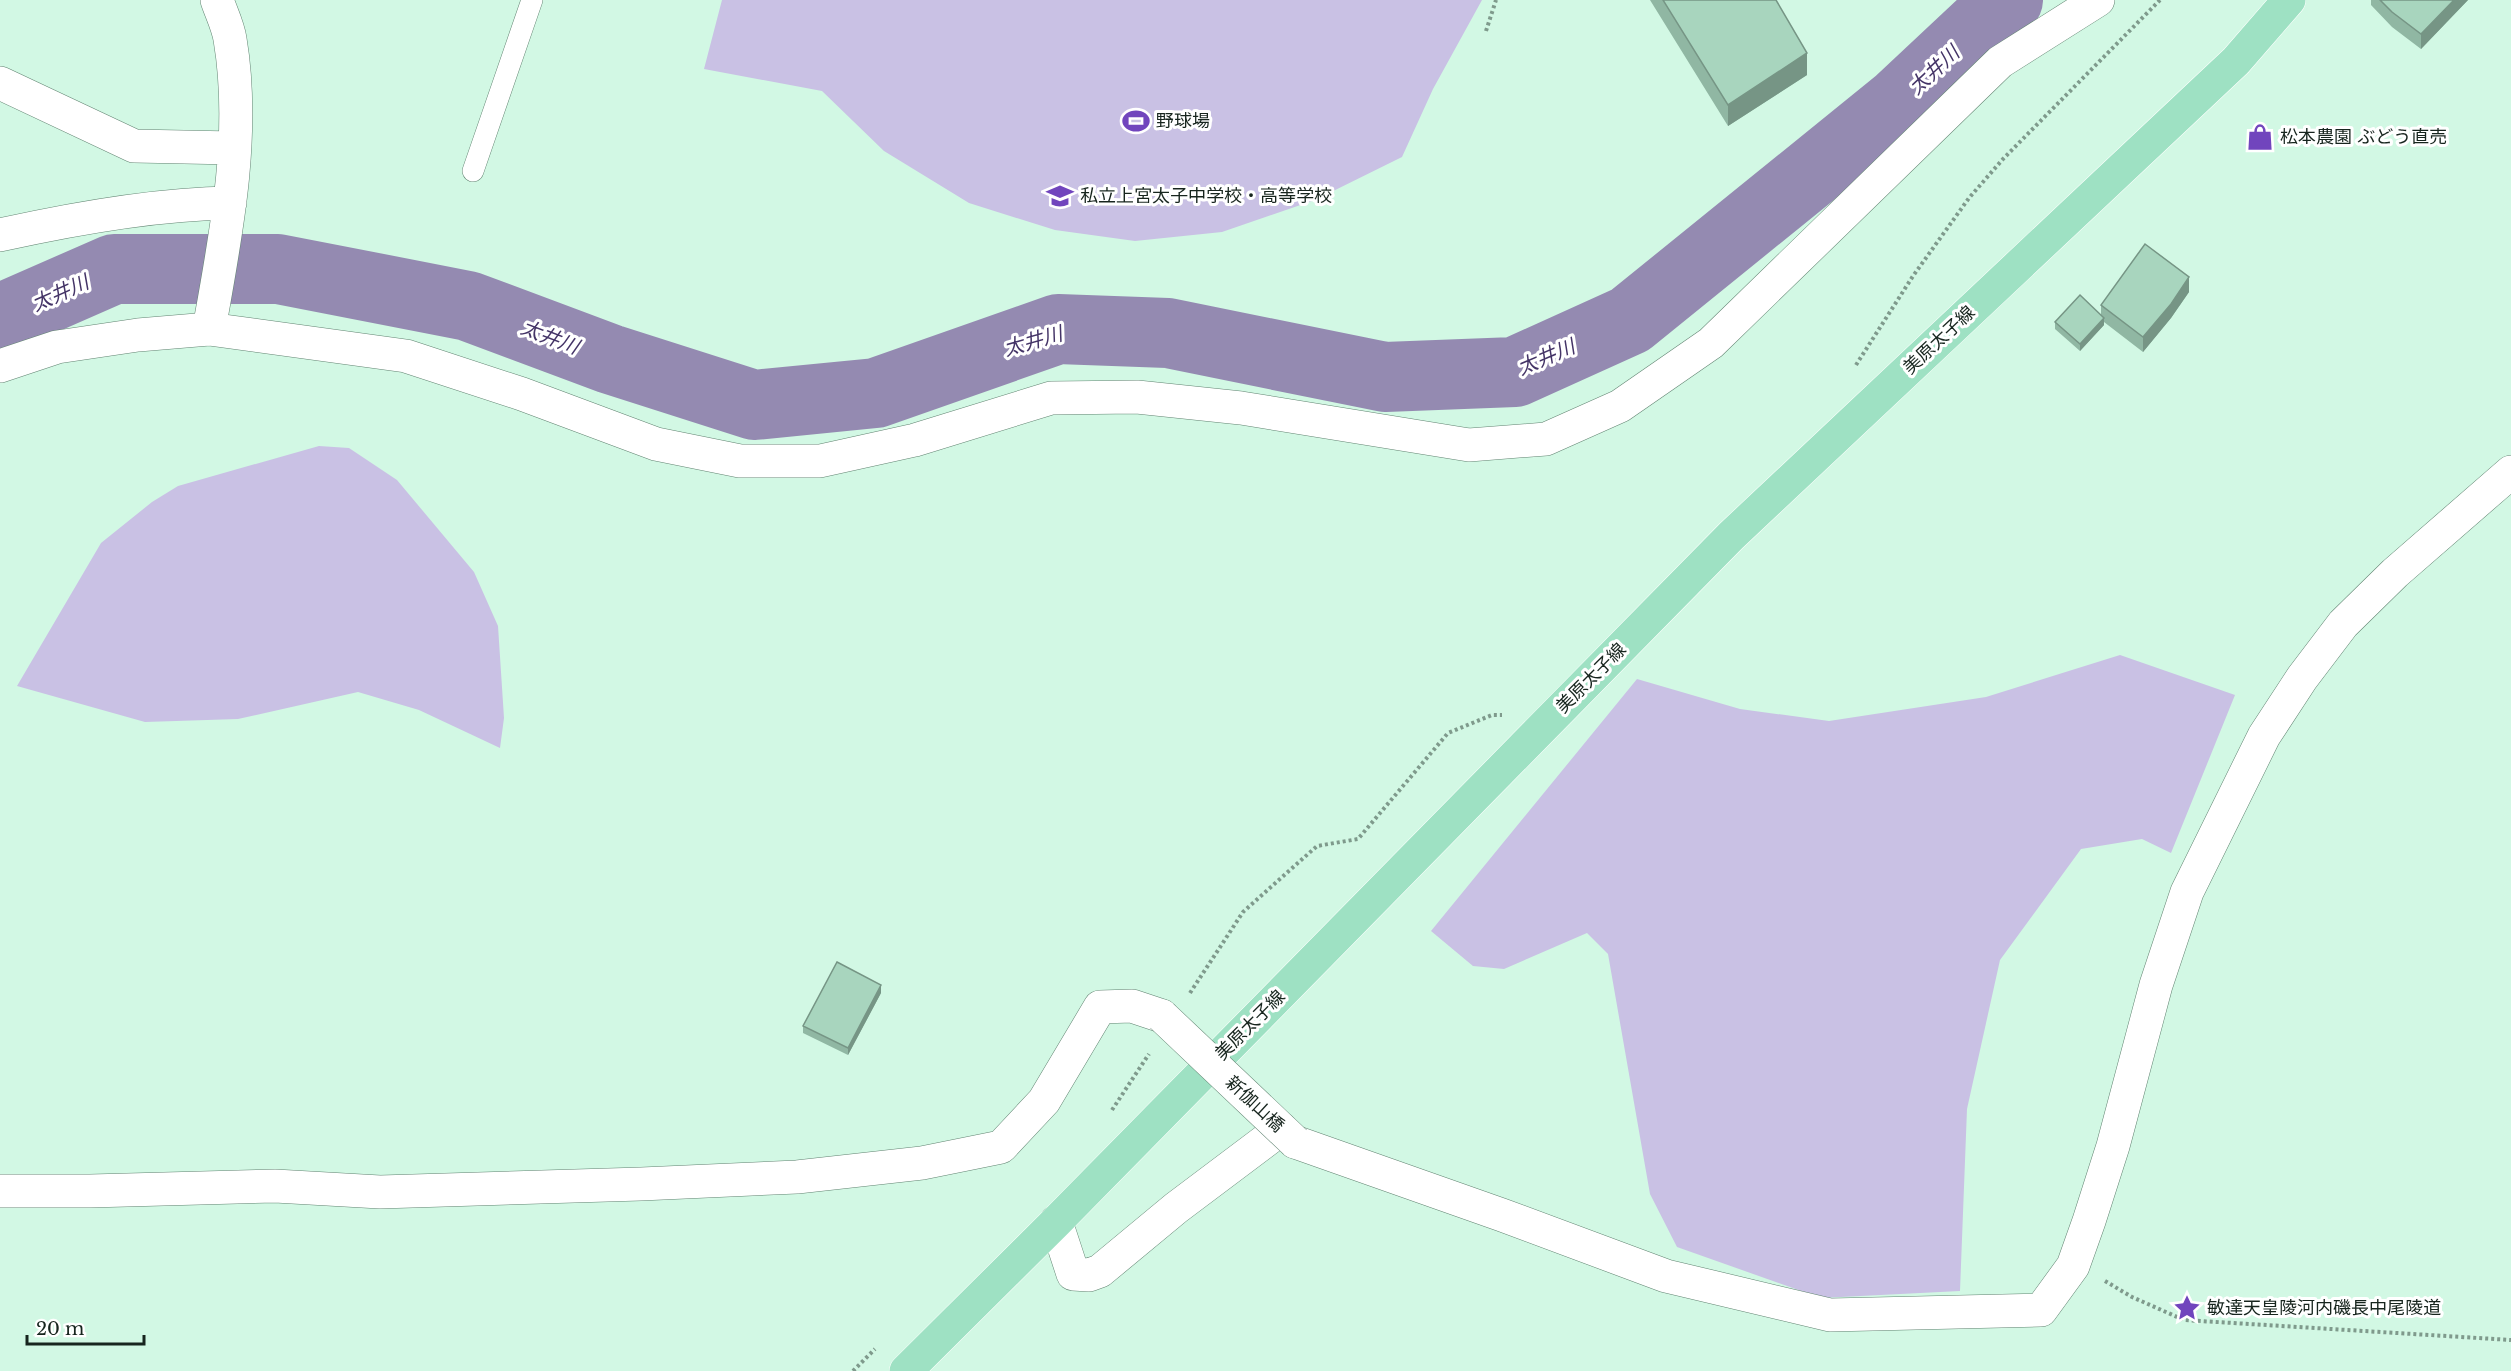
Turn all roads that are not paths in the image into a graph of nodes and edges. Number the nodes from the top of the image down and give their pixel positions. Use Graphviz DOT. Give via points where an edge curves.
graph roads {
  1 [pos="217,0"];
  2 [pos="532,0"];
  3 [pos="2098,0"];
  4 [pos="2289,0"];
  5 [pos="0,83"];
  6 [pos="234,148"];
  7 [pos="473,171"];
  8 [pos="230,207"];
  9 [pos="0,235"];
  10 [pos="210,320"];
  11 [pos="0,366"];
  12 [pos="2511,472"];
  13 [pos="1288,1136"];
  14 [pos="0,1191"];
  15 [pos="1056,1222"];
  16 [pos="906,1371"];
  1 -- 6 [label="street" via="230,38 236,119"];
  2 -- 7 [label="lane"];
  3 -- 10 [label="street" via="2000,62 1711,343 1620,406 1546,439 1468,445 1241,408 1137,397 1051,398 915,440 820,461 740,461 656,444 406,356"];
  4 -- 15 [label="main road, 美原太子線" via="2236,61 1731,536"];
  5 -- 6 [label="street" via="134,146"];
  6 -- 8 [label="street"];
  8 -- 9 [label="street" via="209,203"];
  8 -- 10 [label="street"];
  10 -- 11 [label="street" via="57,347"];
  12 -- 13 [label="street" via="2343,624 2264,736 2187,892 2156,985 2113,1146 2073,1266 2041,1310 1830,1315 1666,1275"];
  13 -- 14 [label="street, 新伽山橋, bridge" via="1162,1016 1132,1006 1100,1007 1044,1101 1001,1147 922,1163 797,1177 641,1184 380,1191 275,1186"];
  13 -- 15 [label="street" via="1176,1208 1100,1271 1073,1274"];
  15 -- 16 [label="main road, 美原太子線"];
}
